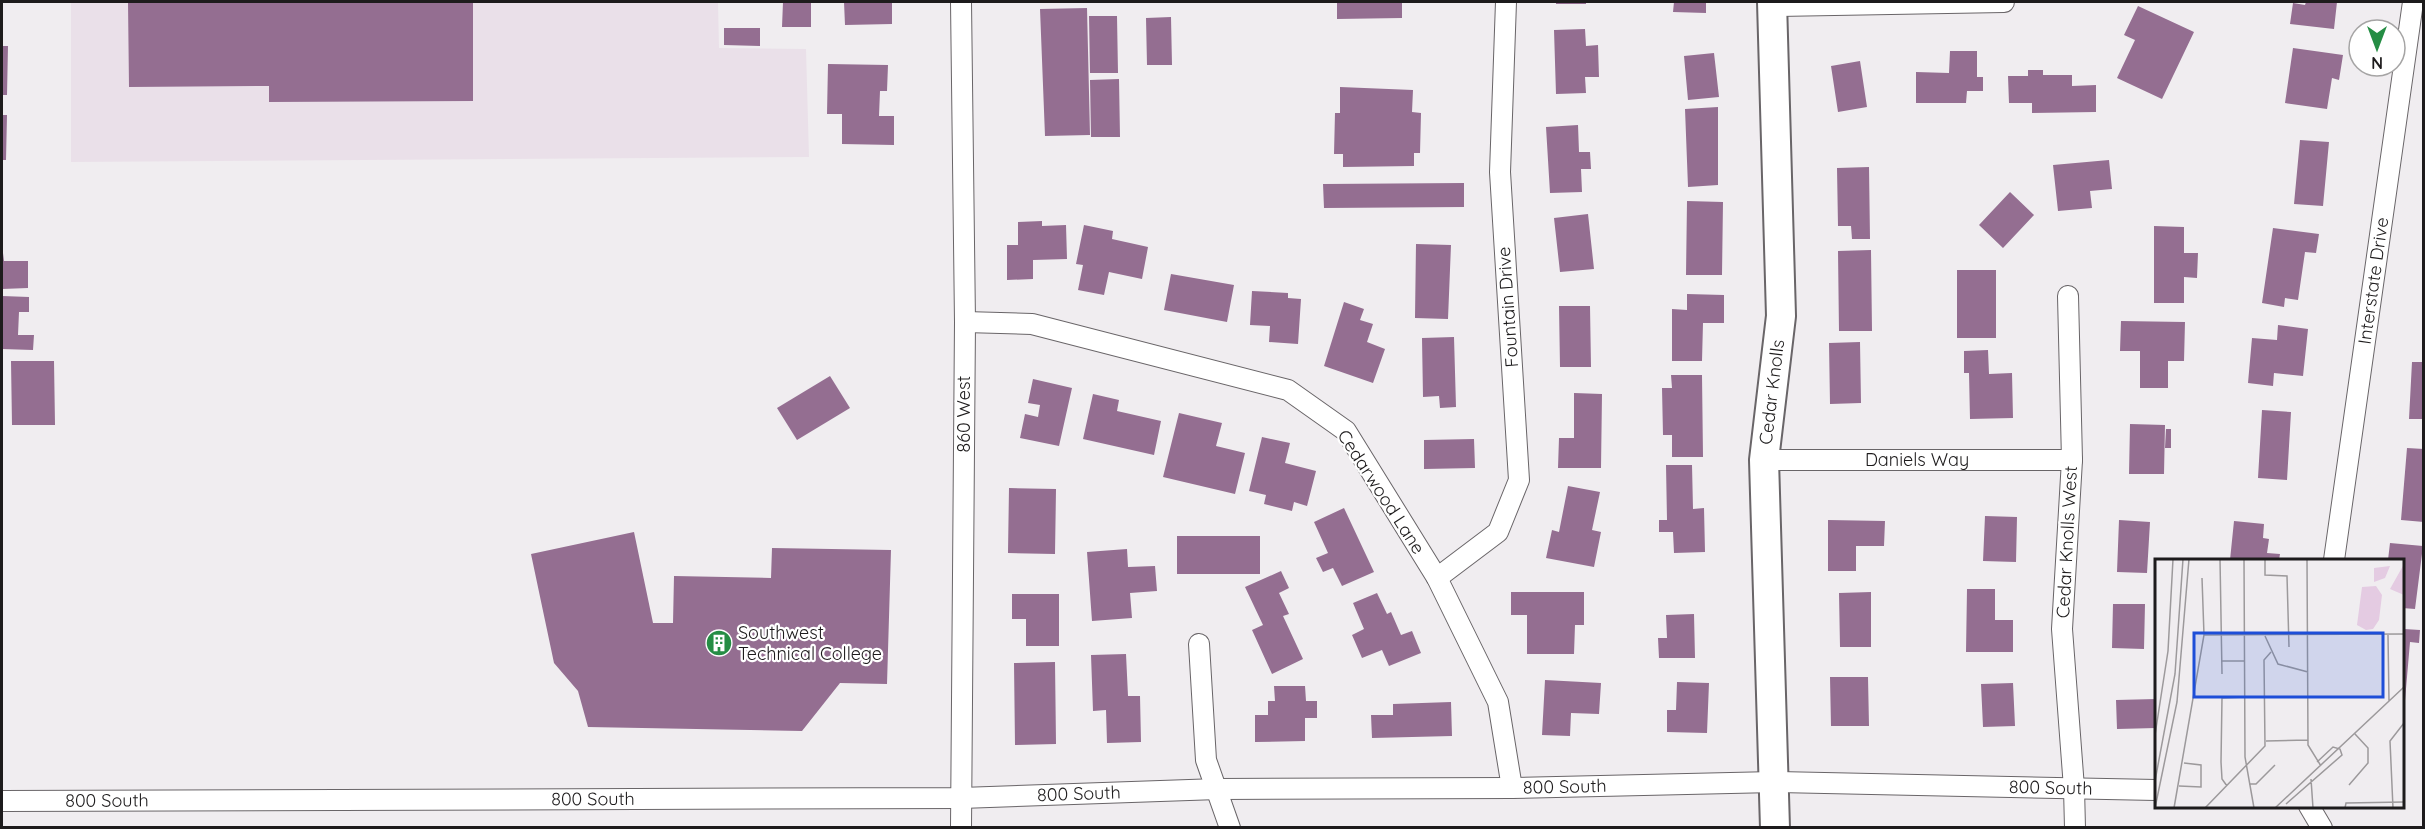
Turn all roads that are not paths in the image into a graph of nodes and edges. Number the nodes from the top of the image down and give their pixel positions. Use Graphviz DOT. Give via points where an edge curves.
graph roads {
  1 [pos="961,2"];
  2 [pos="1506,2"];
  3 [pos="2004,2"];
  4 [pos="2413,2"];
  5 [pos="1772,4"];
  6 [pos="2068,296"];
  7 [pos="965,322"];
  8 [pos="1764,460"];
  9 [pos="2072,460"];
  10 [pos="2334,559"];
  11 [pos="1437,578"];
  12 [pos="1199,644"];
  13 [pos="1774,782"];
  14 [pos="1512,788"];
  15 [pos="2074,788"];
  16 [pos="1218,789"];
  17 [pos="2155,790"];
  18 [pos="960,798"];
  19 [pos="2,801"];
  20 [pos="2310,808"];
  21 [pos="961,828"];
  22 [pos="1230,828"];
  23 [pos="1775,828"];
  24 [pos="2074,828"];
  25 [pos="2322,828"];
  1 -- 7 [label="street, 860 West"];
  2 -- 11 [label="street, Fountain Drive" via="1500,172 1519,480 1498,532"];
  3 -- 5 [label="street"];
  4 -- 10 [label="street, Interstate Drive"];
  5 -- 8 [label="street, Cedar Knolls" via="1781,316"];
  6 -- 9 [label="street, Cedar Knolls West"];
  7 -- 11 [label="street, Cedarwood Lane" via="1032,324 1288,390 1346,431"];
  7 -- 18 [label="street, 860 West"];
  8 -- 9 [label="street, Daniels Way"];
  8 -- 13 [label="street, Cedar Knolls"];
  9 -- 15 [label="street, Cedar Knolls West" via="2062,628"];
  11 -- 14 [label="street, Cedarwood Lane" via="1498,702"];
  12 -- 16 [label="street" via="1206,760"];
  13 -- 14 [label="street, 800 South"];
  13 -- 15 [label="street, 800 South"];
  13 -- 23 [label="street, Cedar Knolls"];
  14 -- 16 [label="street, 800 South"];
  15 -- 17 [label="street, 800 South"];
  15 -- 24 [label="street, Cedar Knolls West"];
  16 -- 18 [label="street, 800 South"];
  16 -- 22 [label="street"];
  18 -- 19 [label="street, 800 South"];
  18 -- 21 [label="street, 860 West"];
  20 -- 25 [label="street"];
}
